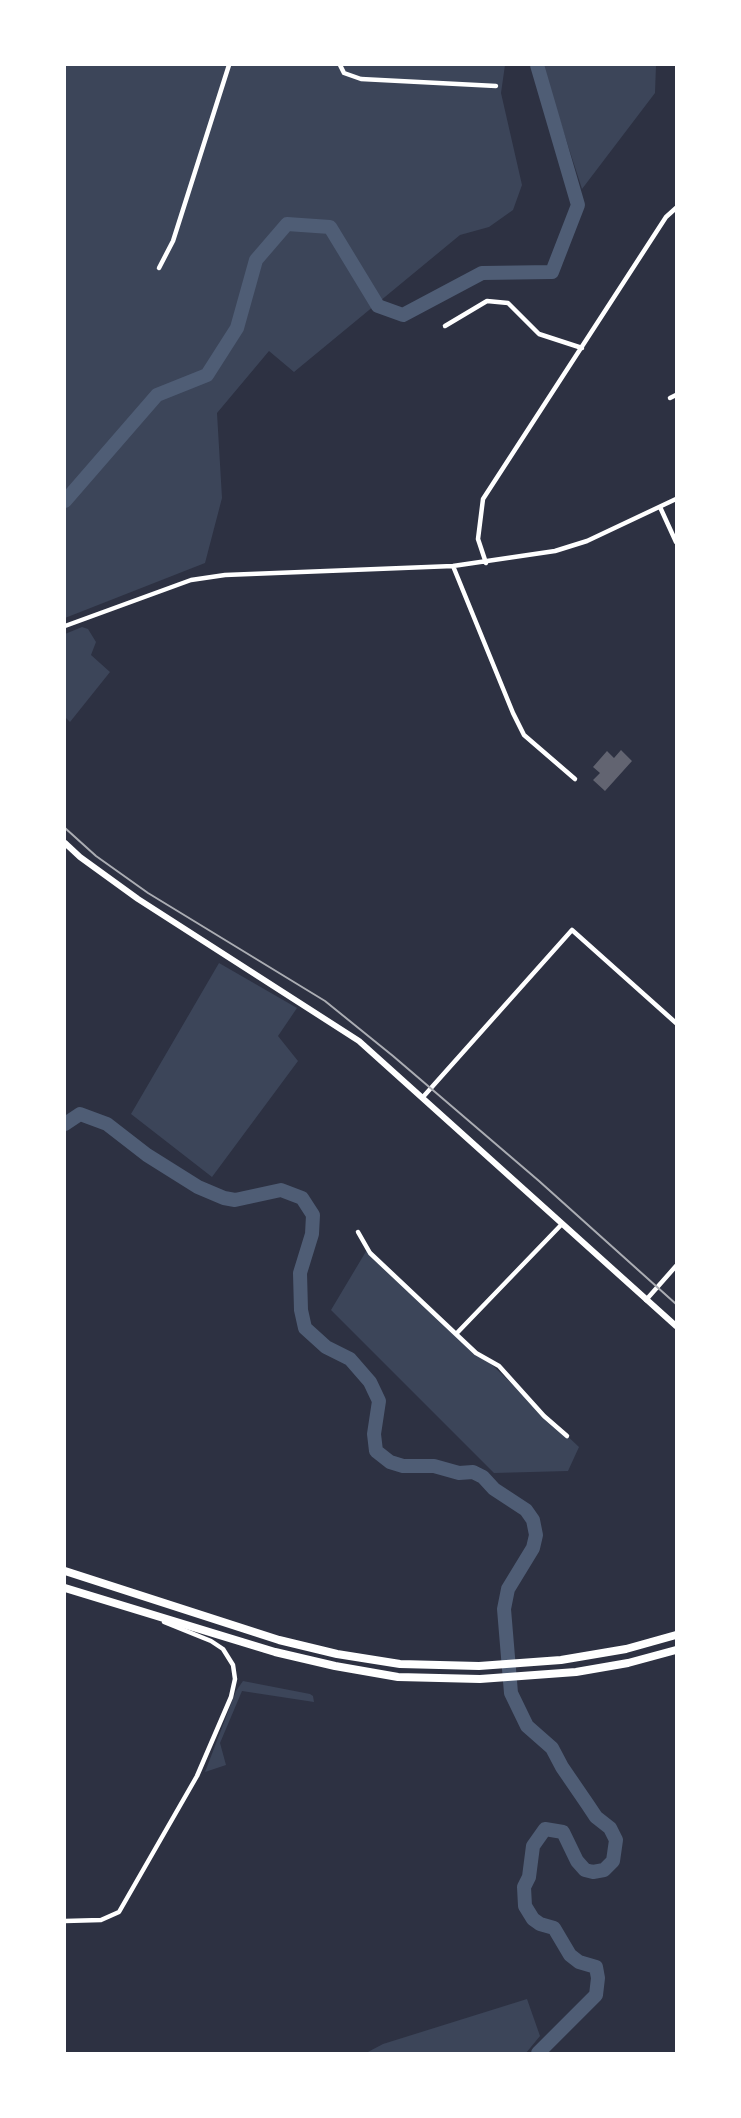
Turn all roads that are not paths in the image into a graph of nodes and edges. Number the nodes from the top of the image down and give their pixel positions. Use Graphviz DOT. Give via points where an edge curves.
graph roads {
  1 [pos="229,65"];
  2 [pos="340,65"];
  3 [pos="496,86"];
  4 [pos="676,208"];
  5 [pos="159,268"];
  6 [pos="445,326"];
  7 [pos="582,348"];
  8 [pos="676,395"];
  9 [pos="670,398"];
  10 [pos="676,499"];
  11 [pos="660,507"];
  12 [pos="676,542"];
  13 [pos="486,562"];
  14 [pos="453,566"];
  15 [pos="65,626"];
  16 [pos="575,779"];
  17 [pos="65,843"];
  18 [pos="676,1023"];
  19 [pos="424,1097"];
  20 [pos="564,1223"];
  21 [pos="358,1232"];
  22 [pos="676,1266"];
  23 [pos="646,1300"];
  24 [pos="676,1326"];
  25 [pos="456,1334"];
  26 [pos="567,1436"];
  27 [pos="65,1571"];
  28 [pos="65,1588"];
  29 [pos="152,1616"];
  30 [pos="676,1635"];
  31 [pos="676,1650"];
  32 [pos="65,1921"];
  1 -- 5 [label="street" via="173,241"];
  2 -- 3 [label="street" via="344,73 361,79"];
  4 -- 7 [label="street"];
  6 -- 7 [label="street" via="487,301 508,303 539,334"];
  7 -- 13 [label="street" via="483,499 478,539"];
  8 -- 9 [label="street"];
  10 -- 11 [label="street"];
  11 -- 12 [label="street"];
  11 -- 13 [label="street" via="569,547"];
  13 -- 14 [label="street"];
  14 -- 15 [label="street" via="191,580"];
  14 -- 16 [label="street" via="524,735"];
  17 -- 19 [label="street" via="138,899 359,1041"];
  18 -- 19 [label="street" via="572,930"];
  19 -- 20 [label="street"];
  20 -- 23 [label="street"];
  20 -- 25 [label="street"];
  21 -- 25 [label="street" via="370,1253"];
  22 -- 23 [label="street"];
  23 -- 24 [label="street"];
  25 -- 26 [label="street" via="499,1366"];
  27 -- 30 [label="highway" via="210,1620 325,1651 400,1664 530,1664 626,1649"];
  28 -- 29 [label="highway"];
  29 -- 31 [label="highway" via="366,1673 436,1680 576,1672"];
  29 -- 32 [label="street" via="223,1649 233,1665 231,1697 197,1776 125,1903 114,1916 101,1920"];
}
